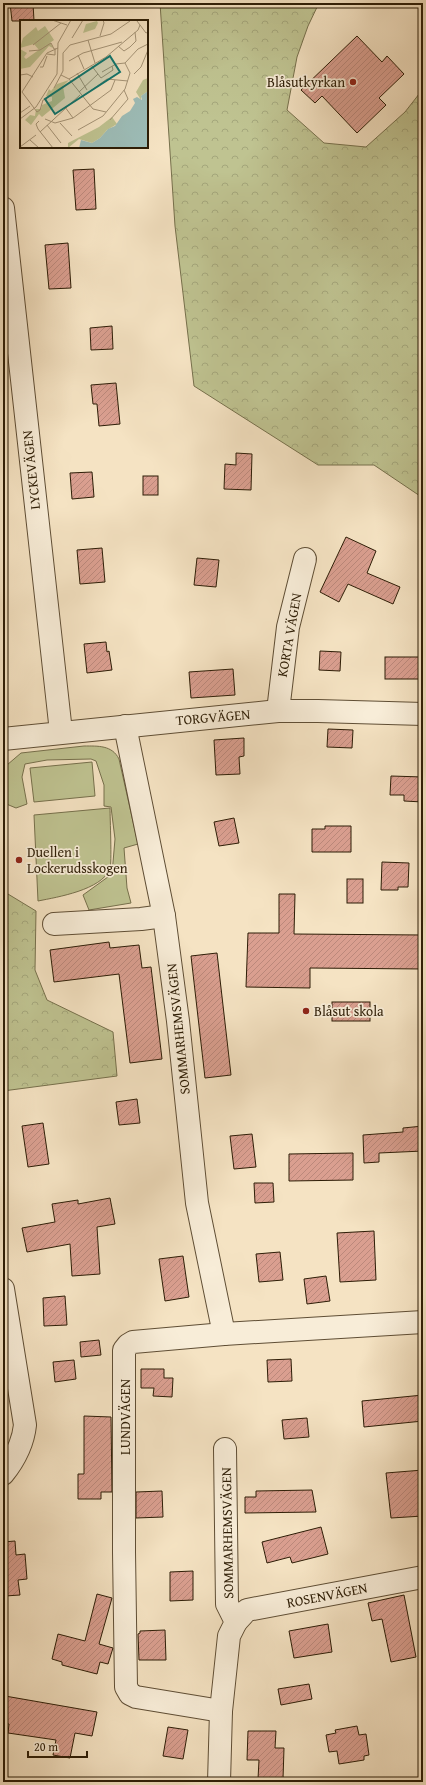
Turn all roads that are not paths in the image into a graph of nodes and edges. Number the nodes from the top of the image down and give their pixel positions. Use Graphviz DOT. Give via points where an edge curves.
graph roads {
  1 [pos="3,208"];
  2 [pos="7,279"];
  3 [pos="305,559"];
  4 [pos="278,711"];
  5 [pos="423,714"];
  6 [pos="124,726"];
  7 [pos="60,732"];
  8 [pos="3,739"];
  9 [pos="164,916"];
  10 [pos="54,924"];
  11 [pos="3,1289"];
  12 [pos="423,1322"];
  13 [pos="224,1334"];
  14 [pos="225,1448"];
  15 [pos="3,1474"];
  16 [pos="423,1577"];
  17 [pos="236,1622"];
  18 [pos="221,1711"];
  19 [pos="219,1782"];
  1 -- 2 [label="street, LYCKEVÄGEN"];
  2 -- 7 [label="street, LYCKEVÄGEN"];
  3 -- 4 [label="street, KORTA VÄGEN" via="288,627"];
  4 -- 5 [label="street, TORGVÄGEN"];
  4 -- 6 [label="street, TORGVÄGEN"];
  6 -- 7 [label="street, TORGVÄGEN"];
  6 -- 9 [label="street, SOMMARHEMSVÄGEN"];
  7 -- 8 [label="street, TORGVÄGEN"];
  9 -- 10 [label="street"];
  9 -- 13 [label="street, SOMMARHEMSVÄGEN" via="178,1021 195,1188"];
  11 -- 15 [label="street" via="25,1425 20,1449"];
  12 -- 13 [label="street, LUNDVÄGEN"];
  13 -- 18 [label="street, LUNDVÄGEN" via="133,1342 124,1350 126,1687 130,1694 136,1696"];
  14 -- 17 [label="street, SOMMARHEMSVÄGEN" via="227,1604"];
  16 -- 17 [label="street, ROSENVÄGEN" via="247,1610"];
  17 -- 18 [label="street" via="229,1636"];
  18 -- 19 [label="street"];
}
